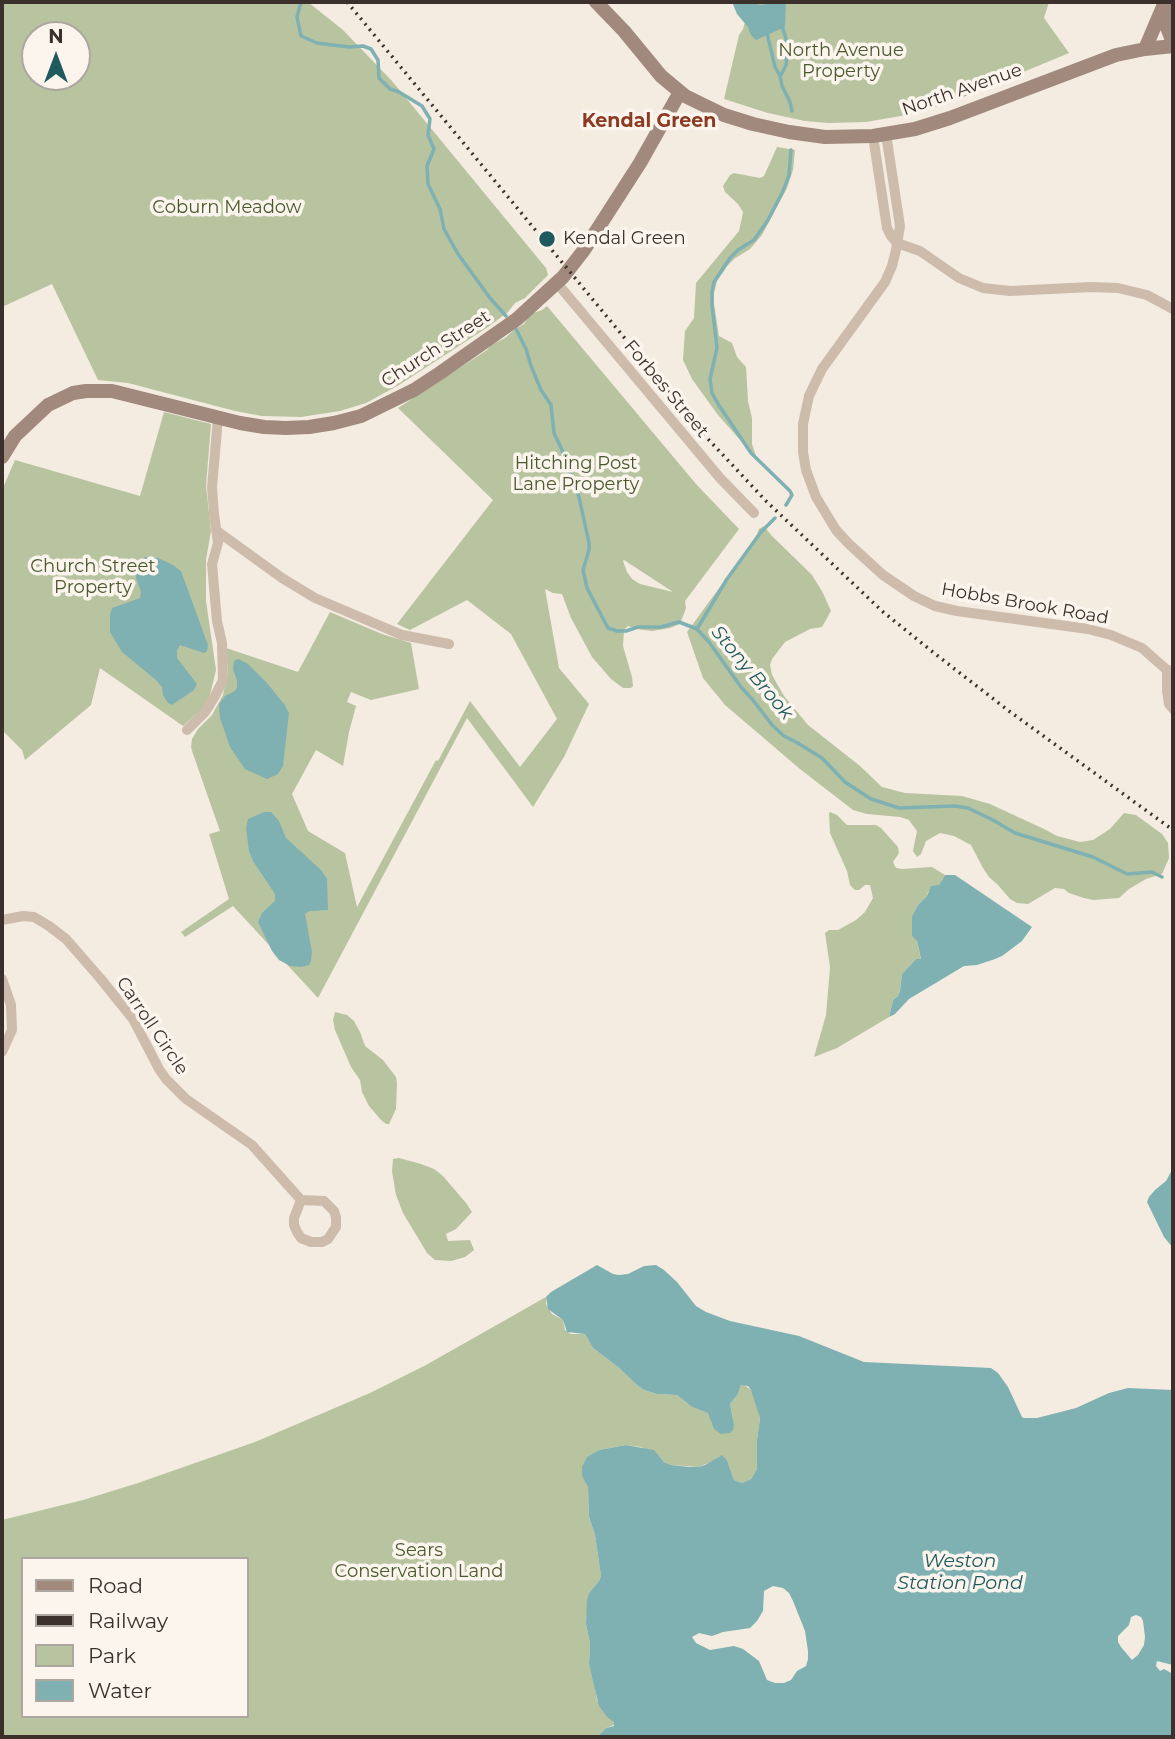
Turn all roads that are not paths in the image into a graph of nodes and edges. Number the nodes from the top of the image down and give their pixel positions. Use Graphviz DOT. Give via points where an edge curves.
graph roads {
  1 [pos="596,2"];
  2 [pos="1165,2"];
  3 [pos="1173,44"];
  4 [pos="1144,49"];
  5 [pos="680,92"];
  6 [pos="880,135"];
  7 [pos="897,243"];
  8 [pos="557,283"];
  9 [pos="1173,309"];
  10 [pos="218,418"];
  11 [pos="3,452"];
  12 [pos="754,513"];
  13 [pos="217,531"];
  14 [pos="449,644"];
  15 [pos="1170,670"];
  16 [pos="1173,709"];
  17 [pos="187,730"];
  18 [pos="2,920"];
  19 [pos="2,979"];
  20 [pos="2,1052"];
  21 [pos="301,1200"];
  1 -- 5 [label="street, North Avenue"];
  2 -- 3 [label="street" via="1165,22"];
  2 -- 4 [label="street"];
  3 -- 4 [label="street, North Avenue"];
  4 -- 6 [label="street, North Avenue" via="1097,61 930,124"];
  5 -- 6 [label="street, North Avenue" via="724,115 780,131 825,137"];
  5 -- 8 [label="street, Church Street" via="584,250"];
  6 -- 7 [label="street" via="887,228"];
  7 -- 9 [label="street" via="983,288 1118,288 1147,295"];
  7 -- 15 [label="street, Hobbs Brook Road" via="885,282 822,369 806,405 804,461 825,514 866,561 925,601 971,614 1111,635 1142,648"];
  8 -- 10 [label="street, Church Street" via="517,319 440,373 361,416 286,428"];
  8 -- 12 [label="street, Forbes Street"];
  10 -- 11 [label="street, Church Street" via="112,391 86,391 48,405"];
  10 -- 13 [label="street" via="212,487"];
  13 -- 14 [label="street" via="315,598 402,635"];
  13 -- 17 [label="street" via="212,564 223,680 205,712"];
  15 -- 16 [label="street, Hobbs Brook Road" via="1167,697"];
  18 -- 21 [label="street, Carroll Circle" via="34,918 66,939 133,1019 166,1079 186,1099 253,1145"];
  19 -- 20 [label="street" via="11,1005 12,1030"];
  21 -- 21 [label="street" via="294,1222 296,1232 311,1242 328,1239 336,1227 334,1210 324,1202"];
}
